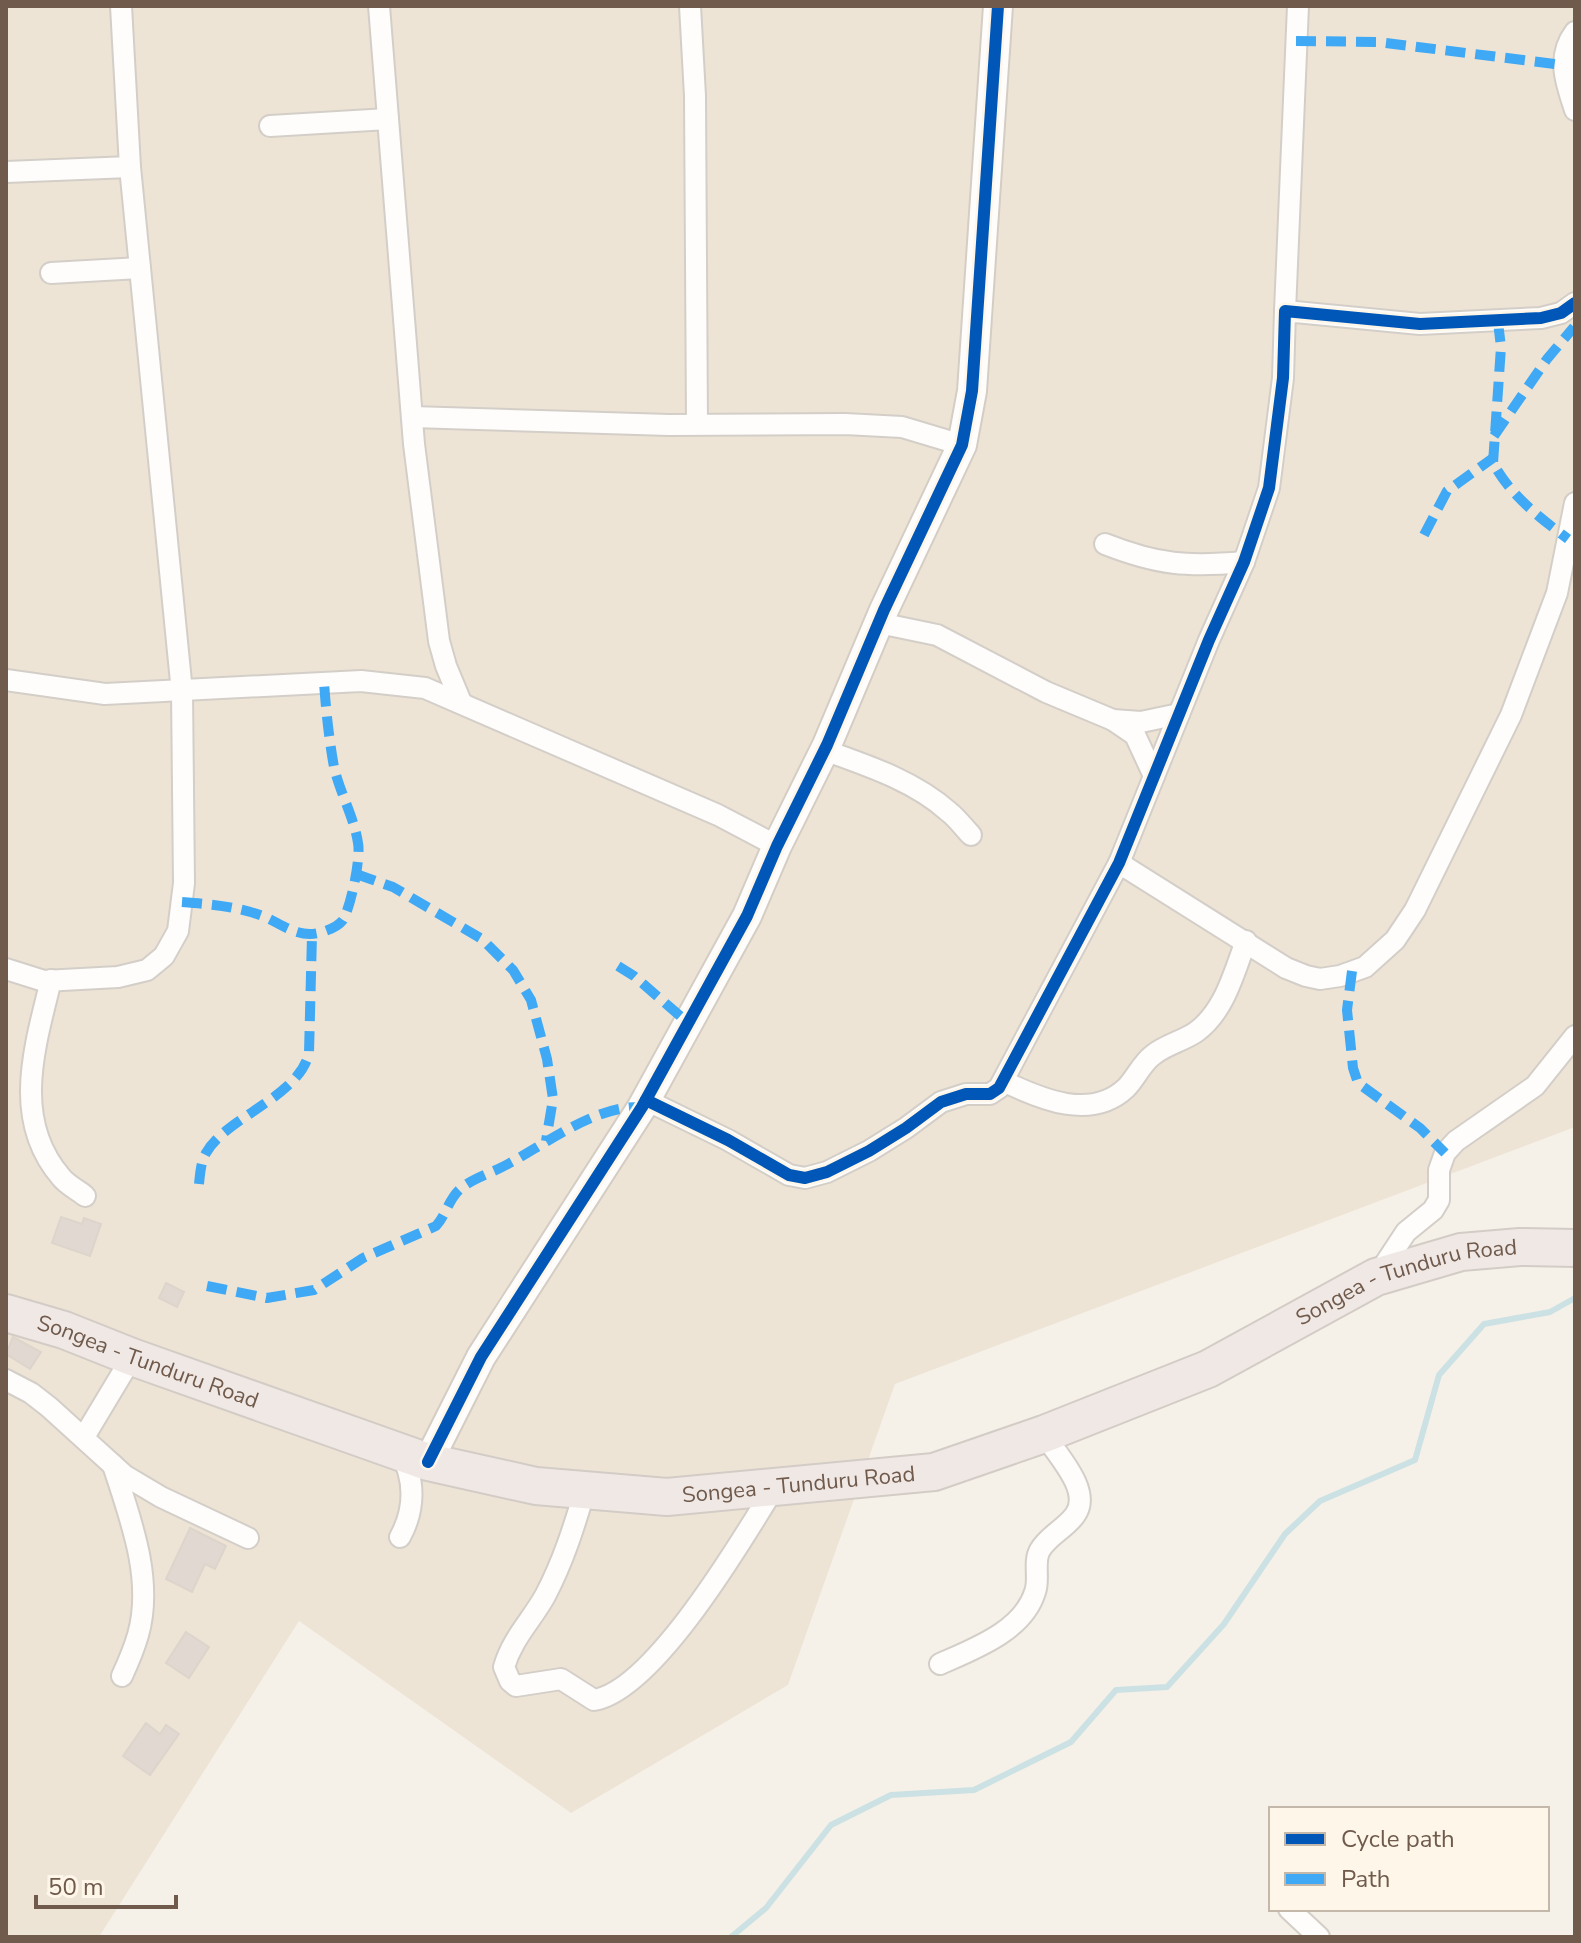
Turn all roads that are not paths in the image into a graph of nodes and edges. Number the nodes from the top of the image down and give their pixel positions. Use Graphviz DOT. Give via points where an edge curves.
graph roads {
  1 [pos="121,6"];
  2 [pos="379,6"];
  3 [pos="690,6"];
  4 [pos="998,6"];
  5 [pos="1298,6"];
  6 [pos="1575,32"];
  7 [pos="1575,110"];
  8 [pos="388,119"];
  9 [pos="270,126"];
  10 [pos="130,167"];
  11 [pos="6,172"];
  12 [pos="140,268"];
  13 [pos="51,273"];
  14 [pos="1285,311"];
  15 [pos="1570,315"];
  16 [pos="412,417"];
  17 [pos="697,424"];
  18 [pos="962,445"];
  19 [pos="1575,503"];
  20 [pos="1105,544"];
  21 [pos="1244,562"];
  22 [pos="1566,596"];
  23 [pos="879,623"];
  24 [pos="439,641"];
  25 [pos="6,680"];
  26 [pos="406,685"];
  27 [pos="182,692"];
  28 [pos="461,702"];
  29 [pos="1179,714"];
  30 [pos="1113,720"];
  31 [pos="824,750"];
  32 [pos="1154,776"];
  33 [pos="971,835"];
  34 [pos="777,846"];
  35 [pos="1119,863"];
  36 [pos="1246,941"];
  37 [pos="6,969"];
  38 [pos="51,980"];
  39 [pos="1572,1048"];
  40 [pos="1005,1082"];
  41 [pos="646,1100"];
  42 [pos="85,1196"];
  43 [pos="1575,1248"];
  44 [pos="1376,1277"];
  45 [pos="7,1316"];
  46 [pos="132,1357"];
  47 [pos="6,1380"];
  48 [pos="1044,1434"];
  49 [pos="84,1437"];
  50 [pos="413,1457"];
  51 [pos="113,1465"];
  52 [pos="774,1488"];
  53 [pos="585,1490"];
  54 [pos="400,1537"];
  55 [pos="248,1538"];
  56 [pos="940,1664"];
  57 [pos="122,1676"];
  58 [pos="1291,1911"];
  59 [pos="1319,1937"];
  1 -- 10 [label="street"];
  2 -- 8 [label="street"];
  3 -- 17 [label="street"];
  4 -- 18 [label="street" via="972,391"];
  5 -- 14 [label="street"];
  6 -- 7 [label="street" via="1566,45 1563,65"];
  8 -- 9 [label="street"];
  8 -- 16 [label="street"];
  10 -- 11 [label="street"];
  10 -- 12 [label="street"];
  12 -- 13 [label="street"];
  12 -- 27 [label="street"];
  14 -- 15 [label="street" via="1420,324"];
  14 -- 21 [label="street" via="1283,378 1269,488"];
  16 -- 17 [label="street"];
  16 -- 24 [label="street"];
  17 -- 18 [label="street" via="902,427"];
  18 -- 23 [label="street"];
  19 -- 22 [label="street"];
  20 -- 21 [label="street" via="1167,564"];
  21 -- 29 [label="street"];
  22 -- 36 [label="street" via="1431,882 1395,940 1365,967 1320,979 1286,968"];
  23 -- 30 [label="street" via="937,635"];
  23 -- 31 [label="street"];
  24 -- 26 [label="street" via="427,670"];
  24 -- 28 [label="street"];
  25 -- 27 [label="street" via="105,694"];
  26 -- 27 [label="street" via="361,681"];
  26 -- 28 [label="street"];
  27 -- 38 [label="street" via="184,883 178,931 164,956 147,970"];
  28 -- 34 [label="street"];
  29 -- 30 [label="street" via="1141,722"];
  29 -- 32 [label="street"];
  30 -- 32 [label="street" via="1135,735"];
  31 -- 33 [label="street" via="889,774 949,811"];
  31 -- 34 [label="street"];
  32 -- 35 [label="street"];
  34 -- 41 [label="street" via="747,916"];
  35 -- 36 [label="street"];
  35 -- 40 [label="street"];
  36 -- 40 [label="street" via="1221,1004 1208,1022 1156,1052 1117,1096 1078,1106"];
  37 -- 38 [label="street"];
  38 -- 42 [label="street" via="33,1056 30,1097 44,1151 62,1178"];
  39 -- 44 [label="street" via="1535,1086 1445,1153 1439,1200 1406,1232"];
  40 -- 41 [label="street" via="990,1094 941,1102 869,1151 805,1178 789,1175"];
  41 -- 50 [label="street"];
  43 -- 44 [label="highway, Songea - Tunduru Road" via="1461,1252"];
  44 -- 48 [label="highway, Songea - Tunduru Road" via="1208,1369"];
  45 -- 46 [label="highway, Songea - Tunduru Road" via="64,1330"];
  46 -- 49 [label="street"];
  46 -- 50 [label="highway, Songea - Tunduru Road"];
  47 -- 49 [label="street" via="31,1393"];
  48 -- 52 [label="highway, Songea - Tunduru Road" via="934,1472"];
  48 -- 56 [label="street" via="1077,1486 1080,1504 1040,1550 1035,1595 1016,1621"];
  49 -- 51 [label="street"];
  50 -- 53 [label="highway, Songea - Tunduru Road" via="536,1486"];
  50 -- 54 [label="street" via="408,1471 412,1502"];
  51 -- 55 [label="street" via="161,1497"];
  51 -- 57 [label="street" via="136,1537 143,1605 139,1634"];
  52 -- 53 [label="highway, Songea - Tunduru Road" via="667,1497"];
  52 -- 53 [label="street" via="665,1647 634,1680 594,1700 561,1679 516,1686 504,1667 509,1649 543,1599 568,1547"];
  58 -- 59 [label="street"];
}
